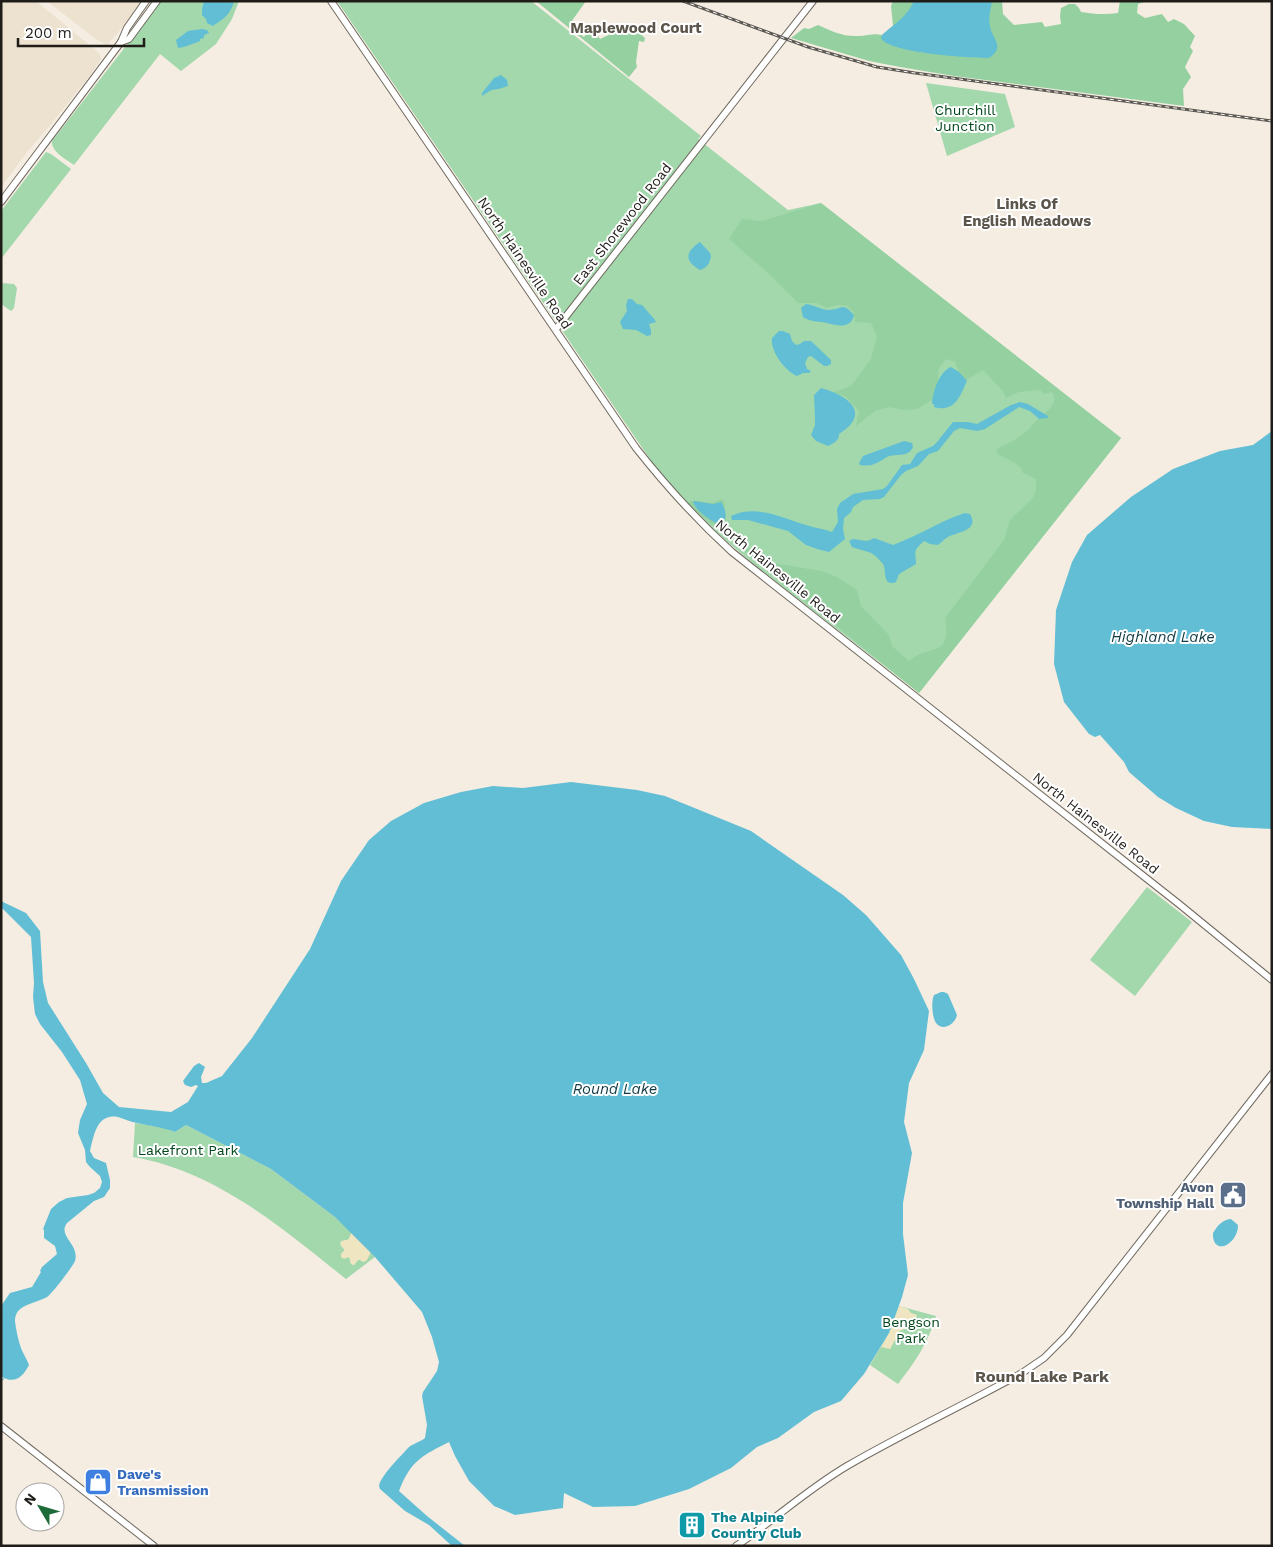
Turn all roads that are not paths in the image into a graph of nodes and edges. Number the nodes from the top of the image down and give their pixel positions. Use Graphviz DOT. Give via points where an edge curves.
graph roads {
  1 [pos="146,1"];
  2 [pos="157,1"];
  3 [pos="331,1"];
  4 [pos="813,1"];
  5 [pos="121,42"];
  6 [pos="1,202"];
  7 [pos="556,329"];
  8 [pos="1272,980"];
  9 [pos="1272,1074"];
  10 [pos="1,1426"];
  11 [pos="738,1544"];
  12 [pos="154,1546"];
  1 -- 5 [label="main road"];
  2 -- 5 [label="main road" via="129,39"];
  3 -- 7 [label="main road, North Hainesville Road"];
  4 -- 7 [label="main road, East Shorewood Road"];
  5 -- 6 [label="main road"];
  7 -- 8 [label="main road, North Hainesville Road" via="636,448 705,528"];
  9 -- 11 [label="main road" via="1072,1329 1044,1358 1022,1373 847,1466"];
  10 -- 12 [label="main road"];
}
